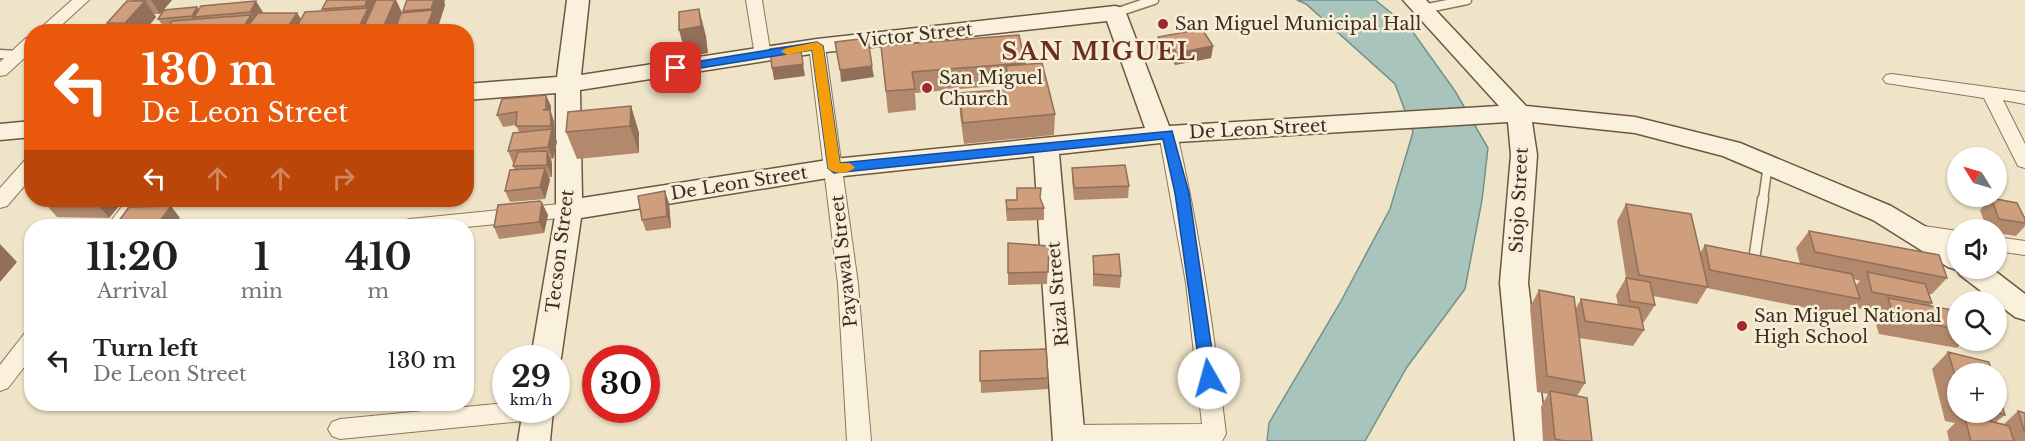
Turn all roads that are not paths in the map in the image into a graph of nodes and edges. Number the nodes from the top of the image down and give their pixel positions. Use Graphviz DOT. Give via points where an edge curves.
graph roads {
  1 [pos="81,0"];
  2 [pos="578,0"];
  3 [pos="754,0"];
  4 [pos="1154,0"];
  5 [pos="1467,0"];
  6 [pos="1418,5"];
  7 [pos="1115,13"];
  8 [pos="53,24"];
  9 [pos="24,46"];
  10 [pos="817,46"];
  11 [pos="8,54"];
  12 [pos="763,56"];
  13 [pos="0,71"];
  14 [pos="1892,79"];
  15 [pos="568,84"];
  16 [pos="474,91"];
  17 [pos="1991,94"];
  18 [pos="2025,98"];
  19 [pos="1514,113"];
  20 [pos="24,130"];
  21 [pos="0,132"];
  22 [pos="1164,135"];
  23 [pos="1046,147"];
  24 [pos="2025,162"];
  25 [pos="1768,164"];
  26 [pos="834,168"];
  27 [pos="24,173"];
  28 [pos="0,201"];
  29 [pos="132,207"];
  30 [pos="569,210"];
  31 [pos="122,219"];
  32 [pos="474,220"];
  33 [pos="1943,244"];
  34 [pos="2007,246"];
  35 [pos="2025,248"];
  36 [pos="1754,260"];
  37 [pos="1985,279"];
  38 [pos="2025,309"];
  39 [pos="548,345"];
  40 [pos="24,351"];
  41 [pos="1,381"];
  42 [pos="492,414"];
  43 [pos="535,423"];
  44 [pos="340,429"];
  45 [pos="1069,438"];
  46 [pos="534,441"];
  47 [pos="859,441"];
  48 [pos="1531,441"];
  1 -- 8 [label="street"];
  2 -- 15 [label="main road, Tecson Street"];
  3 -- 12 [label="street"];
  4 -- 7 [label="lane"];
  5 -- 6 [label="lane"];
  6 -- 19 [label="main road" via="1455,41"];
  7 -- 10 [label="main road, Victor Street"];
  7 -- 22 [label="main road"];
  9 -- 11 [label="street"];
  10 -- 12 [label="main road, Victor Street"];
  10 -- 26 [label="street, Payawal Street"];
  11 -- 13 [label="street"];
  12 -- 15 [label="main road, Victor Street"];
  14 -- 17 [label="street"];
  15 -- 16 [label="main road, Victor Street"];
  15 -- 30 [label="main road, Tecson Street"];
  17 -- 18 [label="street"];
  17 -- 24 [label="street"];
  19 -- 22 [label="main road, De Leon Street"];
  19 -- 25 [label="main road, De Leon Street" via="1602,120 1668,131 1731,148"];
  19 -- 48 [label="main road, Siojo Street" via="1524,154 1514,283"];
  20 -- 21 [label="main road"];
  22 -- 23 [label="main road, De Leon Street"];
  22 -- 45 [label="street" via="1182,193 1214,434"];
  23 -- 26 [label="main road, De Leon Street"];
  23 -- 45 [label="main road, Rizal Street"];
  25 -- 33 [label="main road, De Leon Street" via="1847,196"];
  25 -- 36 [label="lane"];
  26 -- 30 [label="main road, De Leon Street"];
  26 -- 47 [label="street, Payawal Street" via="848,284"];
  27 -- 28 [label="street"];
  29 -- 31 [label="street"];
  30 -- 32 [label="street"];
  30 -- 39 [label="main road, Tecson Street"];
  34 -- 35 [label="street"];
  37 -- 38 [label="main road"];
  40 -- 41 [label="street"];
  42 -- 44 [label="street"];
  43 -- 46 [label="main road"];
}
